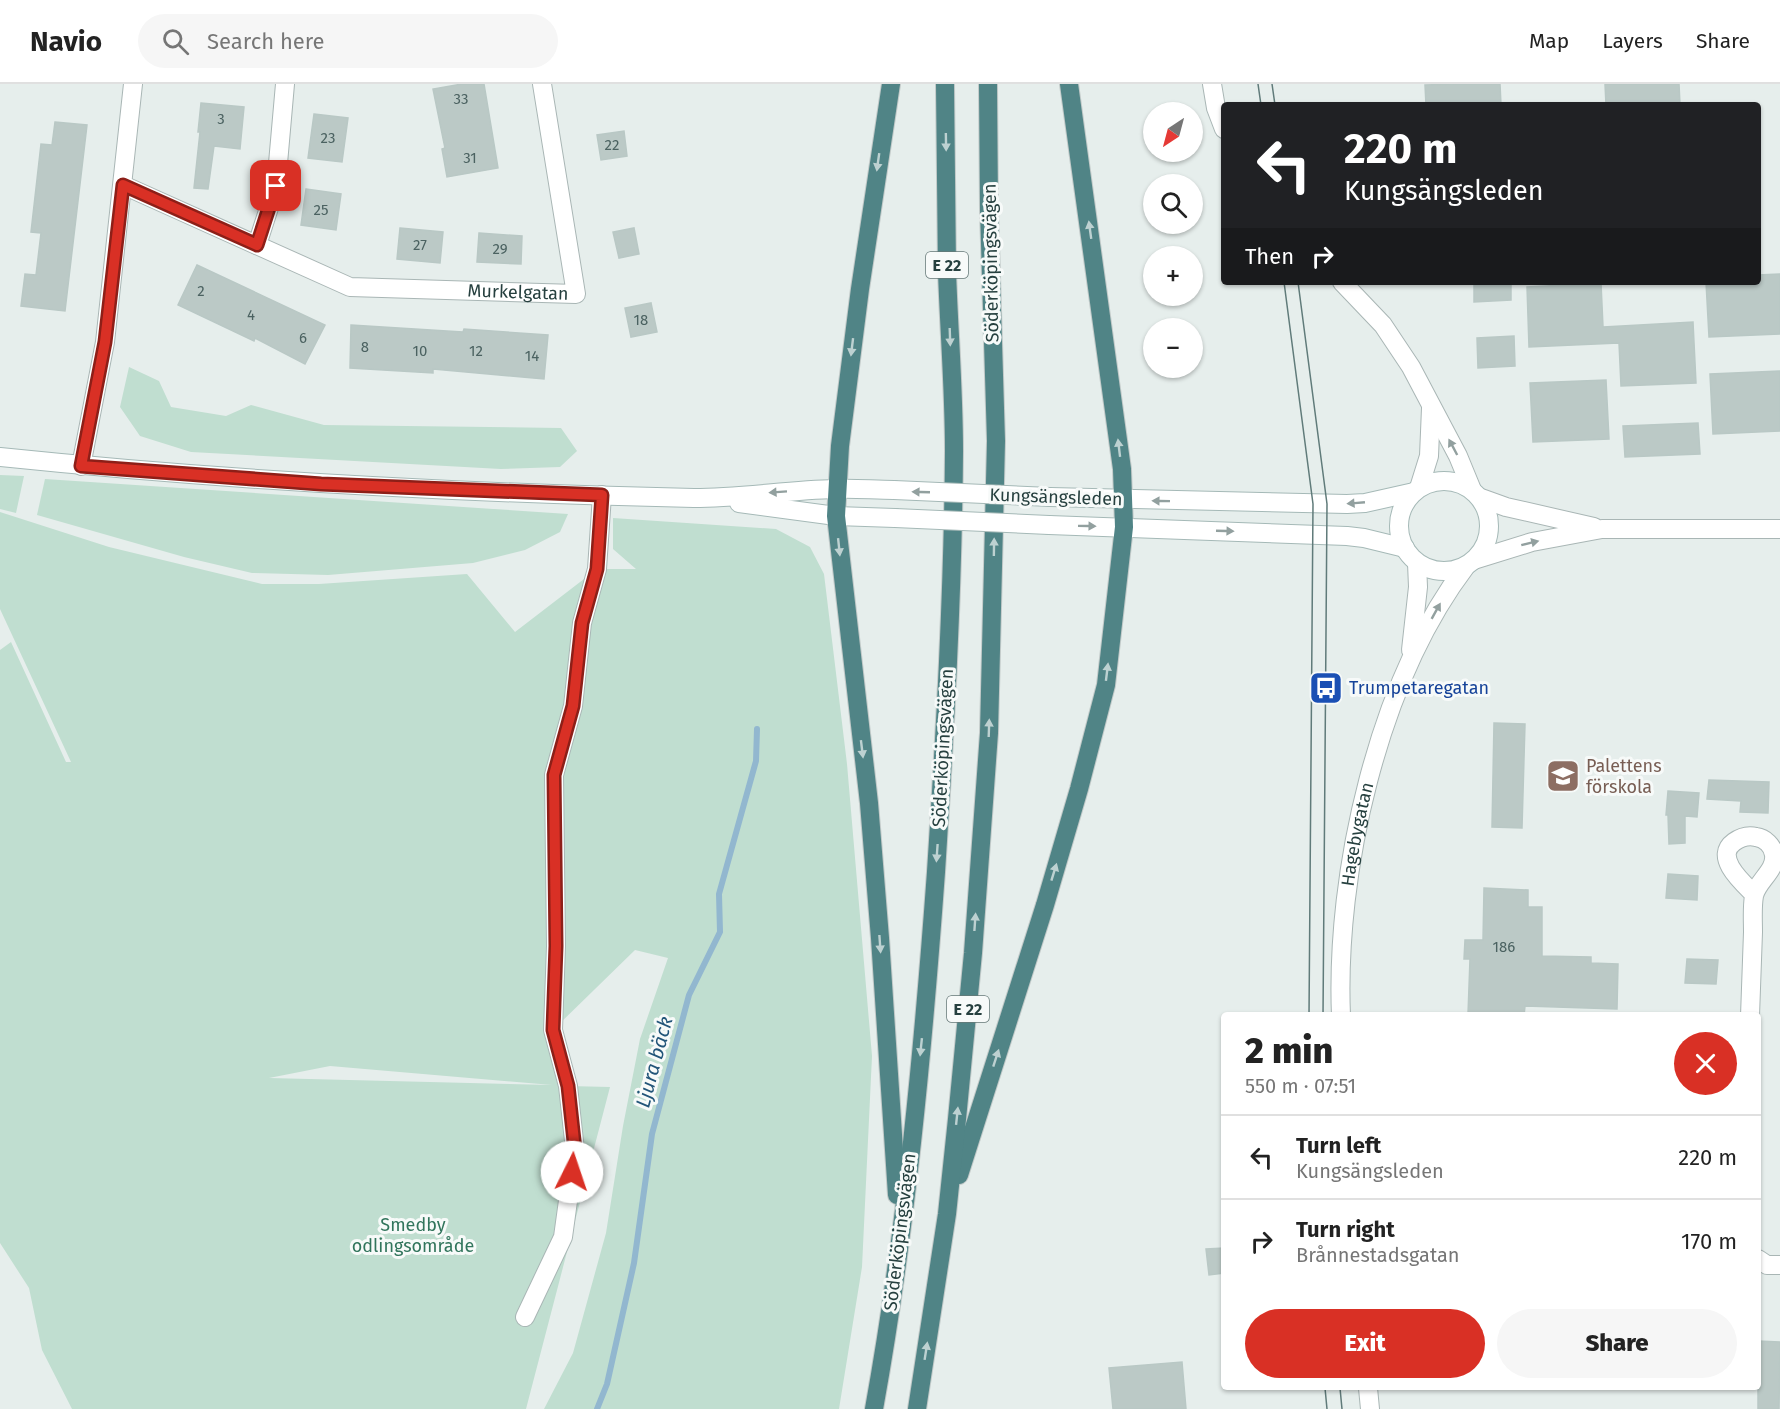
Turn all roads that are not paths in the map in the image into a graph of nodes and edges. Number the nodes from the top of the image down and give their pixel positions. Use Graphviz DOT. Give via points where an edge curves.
graph roads {
  1 [pos="133,84"];
  2 [pos="285,84"];
  3 [pos="542,84"];
  4 [pos="891,84"];
  5 [pos="945,84"];
  6 [pos="988,84"];
  7 [pos="1069,84"];
  8 [pos="1212,84"];
  9 [pos="1221,121"];
  10 [pos="123,185"];
  11 [pos="257,245"];
  12 [pos="1345,285"];
  13 [pos="1431,406"];
  14 [pos="0,457"];
  15 [pos="81,466"];
  16 [pos="836,488"];
  17 [pos="1416,490"];
  18 [pos="1477,494"];
  19 [pos="602,495"];
  20 [pos="698,498"];
  21 [pos="1123,499"];
  22 [pos="836,516"];
  23 [pos="1124,527"];
  24 [pos="1602,529"];
  25 [pos="1780,529"];
  26 [pos="1405,548"];
  27 [pos="1418,562"];
  28 [pos="1470,563"];
  29 [pos="1410,659"];
  30 [pos="1754,894"];
  31 [pos="1341,1012"];
  32 [pos="1750,1012"];
  33 [pos="947,1214"];
  34 [pos="900,1242"];
  35 [pos="1761,1261"];
  36 [pos="1780,1266"];
  37 [pos="525,1317"];
  38 [pos="1368,1390"];
  39 [pos="874,1409"];
  40 [pos="917,1409"];
  41 [pos="1370,1409"];
  1 -- 10 [label="street"];
  2 -- 11 [label="street" via="276,186"];
  3 -- 11 [label="street, Murkelgatan" via="576,294 350,287"];
  4 -- 16 [label="highway, one-way" via="860,289"];
  5 -- 34 [label="highway, Söderköpingsvägen / E 22, one-way" via="954,446 951,606 929,967"];
  33 -- 6 [label="highway, Söderköpingsvägen / E 22, one-way" via="973,953 990,722 996,441"];
  21 -- 7 [label="highway, one-way"];
  8 -- 9 [label="street"];
  10 -- 11 [label="street, Murkelgatan"];
  10 -- 15 [label="street" via="105,342"];
  12 -- 13 [label="street" via="1383,325"];
  13 -- 17 [label="street" via="1429,456"];
  18 -- 13 [label="street, one-way"];
  14 -- 15 [label="street, Kungsängsleden"];
  15 -- 19 [label="street, Kungsängsleden" via="321,484"];
  16 -- 20 [label="street, Kungsängsleden, one-way"];
  21 -- 16 [label="street, Kungsängsleden, one-way, bridge"];
  16 -- 22 [label="highway"];
  17 -- 18 [label="street" via="1450,480"];
  17 -- 21 [label="street, Kungsängsleden, one-way" via="1347,504"];
  17 -- 26 [label="street" via="1401,511 1400,538"];
  18 -- 24 [label="street" via="1506,507"];
  18 -- 28 [label="street" via="1486,507 1489,537"];
  19 -- 20 [label="street, Kungsängsleden"];
  19 -- 37 [label="street" via="597,569 582,623 573,706 554,775 553,1030 568,1086 575,1150 563,1237"];
  20 -- 22 [label="street, Kungsängsleden"];
  21 -- 23 [label="highway"];
  22 -- 23 [label="street, Kungsängsleden, one-way, bridge"];
  22 -- 34 [label="highway, one-way" via="882,960"];
  23 -- 26 [label="street, Kungsängsleden, one-way" via="1347,536"];
  33 -- 23 [label="highway, one-way" via="1045,904 1106,685"];
  24 -- 25 [label="street"];
  28 -- 24 [label="street, one-way" via="1532,542"];
  26 -- 27 [label="street"];
  27 -- 28 [label="street" via="1436,570 1455,570"];
  27 -- 29 [label="street, Hagebygatan"];
  29 -- 28 [label="street, Hagebygatan, one-way" via="1449,588"];
  29 -- 31 [label="street, Hagebygatan" via="1371,770 1351,861 1339,976"];
  30 -- 32 [label="street"];
  40 -- 33 [label="highway, Söderköpingsvägen / E 22, one-way"];
  34 -- 39 [label="highway, Söderköpingsvägen / E 22"];
  35 -- 36 [label="street"];
  38 -- 41 [label="street"];
}
